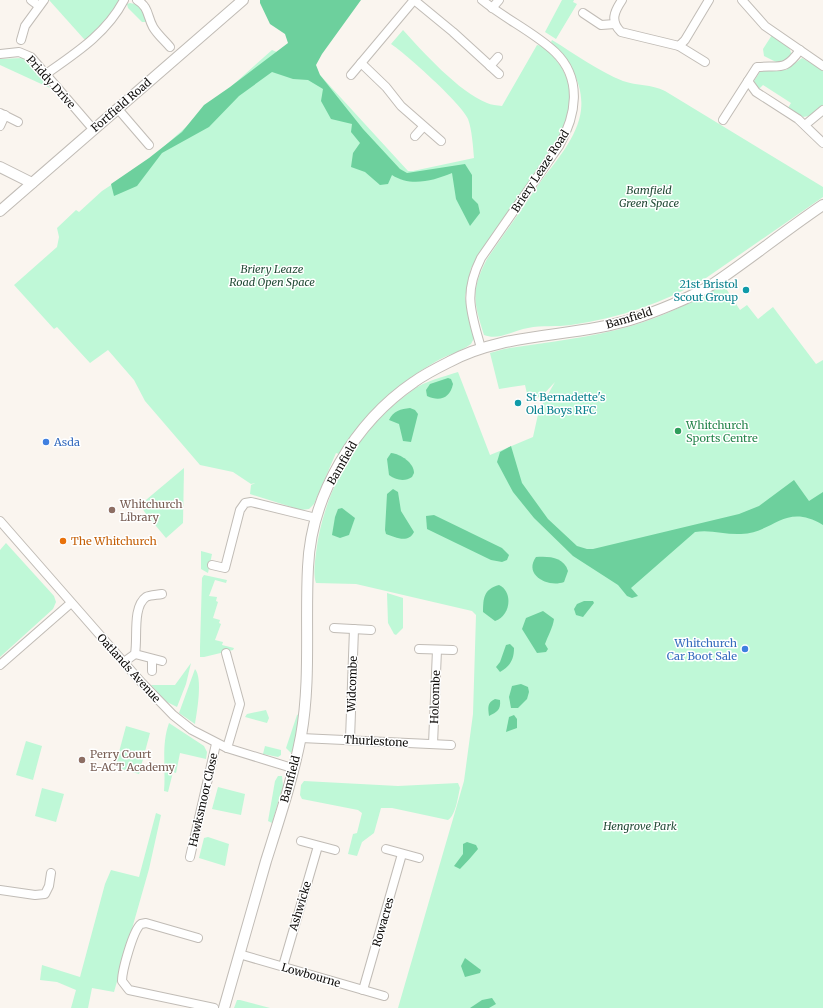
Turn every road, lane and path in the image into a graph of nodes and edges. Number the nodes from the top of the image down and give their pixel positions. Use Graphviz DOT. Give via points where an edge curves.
graph roads {
  1 [pos="31,0"];
  2 [pos="124,0"];
  3 [pos="137,0"];
  4 [pos="243,0"];
  5 [pos="414,0"];
  6 [pos="482,0"];
  7 [pos="498,0"];
  8 [pos="622,0"];
  9 [pos="709,0"];
  10 [pos="742,0"];
  11 [pos="41,3"];
  12 [pos="492,8"];
  13 [pos="583,13"];
  14 [pos="615,24"];
  15 [pos="21,40"];
  16 [pos="679,46"];
  17 [pos="170,47"];
  18 [pos="800,50"];
  19 [pos="0,54"];
  20 [pos="498,57"];
  21 [pos="705,62"];
  22 [pos="361,63"];
  23 [pos="490,66"];
  24 [pos="823,66"];
  25 [pos="46,74"];
  26 [pos="499,74"];
  27 [pos="351,75"];
  28 [pos="748,81"];
  29 [pos="118,109"];
  30 [pos="823,110"];
  31 [pos="3,114"];
  32 [pos="723,120"];
  33 [pos="18,122"];
  34 [pos="805,125"];
  35 [pos="0,126"];
  36 [pos="423,127"];
  37 [pos="93,130"];
  38 [pos="415,136"];
  39 [pos="441,141"];
  40 [pos="823,143"];
  41 [pos="149,145"];
  42 [pos="0,167"];
  43 [pos="32,183"];
  44 [pos="823,205"];
  45 [pos="0,211"];
  46 [pos="481,348"];
  47 [pos="316,518"];
  48 [pos="0,521"];
  49 [pos="212,565"];
  50 [pos="162,594"];
  51 [pos="71,603"];
  52 [pos="334,628"];
  53 [pos="354,629"];
  54 [pos="371,630"];
  55 [pos="419,649"];
  56 [pos="437,650"];
  57 [pos="453,650"];
  58 [pos="226,653"];
  59 [pos="135,654"];
  60 [pos="152,660"];
  61 [pos="162,661"];
  62 [pos="124,662"];
  63 [pos="0,665"];
  64 [pos="152,671"];
  65 [pos="300,738"];
  66 [pos="350,739"];
  67 [pos="216,744"];
  68 [pos="433,744"];
  69 [pos="451,745"];
  70 [pos="227,748"];
  71 [pos="292,768"];
  72 [pos="301,841"];
  73 [pos="318,846"];
  74 [pos="386,849"];
  75 [pos="335,850"];
  76 [pos="402,854"];
  77 [pos="190,857"];
  78 [pos="419,858"];
  79 [pos="51,873"];
  80 [pos="0,890"];
  81 [pos="198,938"];
  82 [pos="239,954"];
  83 [pos="283,966"];
  84 [pos="363,990"];
  85 [pos="384,996"];
  86 [pos="214,1008"];
  87 [pos="224,1008"];
  1 -- 11 [label="street"];
  2 -- 25 [label="street" via="114,17 88,44"];
  3 -- 17 [label="street" via="148,10 153,26"];
  4 -- 29 [label="street, Fortfield Road"];
  5 -- 22 [label="street"];
  5 -- 23 [label="street"];
  6 -- 12 [label="street, Briery Leaze Road"];
  7 -- 12 [label="street"];
  8 -- 14 [label="street" via="614,14"];
  9 -- 16 [label="street"];
  10 -- 18 [label="street" via="760,22"];
  11 -- 15 [label="street" via="25,26"];
  12 -- 46 [label="street, Briery Leaze Road" via="556,53 571,79 574,105 568,130 559,146 481,258 474,272 469,305"];
  13 -- 14 [label="street" via="600,25"];
  14 -- 16 [label="street" via="621,32"];
  16 -- 21 [label="street"];
  18 -- 24 [label="street"];
  18 -- 28 [label="street" via="787,65 757,67"];
  19 -- 25 [label="street, Priddy Drive" via="26,54"];
  20 -- 23 [label="street"];
  22 -- 27 [label="street"];
  22 -- 36 [label="street"];
  23 -- 26 [label="street"];
  25 -- 37 [label="street, Priddy Drive"];
  28 -- 32 [label="street"];
  28 -- 34 [label="street" via="756,92"];
  29 -- 37 [label="street, Fortfield Road"];
  29 -- 41 [label="street"];
  30 -- 34 [label="street"];
  31 -- 33 [label="street"];
  31 -- 35 [label="street"];
  34 -- 40 [label="street"];
  36 -- 38 [label="street"];
  36 -- 39 [label="street"];
  37 -- 43 [label="street, Fortfield Road"];
  42 -- 43 [label="street"];
  43 -- 45 [label="street, Fortfield Road"];
  44 -- 46 [label="street, Bamfield" via="711,285 655,311 614,324"];
  46 -- 47 [label="street, Bamfield" via="414,382 374,417 349,448"];
  47 -- 49 [label="street" via="251,502 245,503 240,510 225,568"];
  47 -- 65 [label="street, Bamfield" via="308,566 307,686"];
  48 -- 51 [label="street, Oatlands Avenue"];
  50 -- 59 [label="street" via="148,596 140,602 137,610"];
  51 -- 62 [label="street, Oatlands Avenue"];
  51 -- 63 [label="street"];
  52 -- 53 [label="street"];
  53 -- 54 [label="street"];
  53 -- 66 [label="street, Widcombe"];
  55 -- 56 [label="street"];
  56 -- 57 [label="street"];
  56 -- 68 [label="street, Holcombe"];
  58 -- 70 [label="street" via="240,704"];
  59 -- 60 [label="street"];
  59 -- 62 [label="street"];
  60 -- 61 [label="street"];
  60 -- 64 [label="street"];
  62 -- 67 [label="street, Oatlands Avenue" via="173,715"];
  65 -- 66 [label="street, Thurlestone"];
  65 -- 71 [label="street, Bamfield"];
  66 -- 68 [label="street, Thurlestone"];
  67 -- 70 [label="street, Oatlands Avenue"];
  67 -- 77 [label="street, Hawksmoor Close"];
  68 -- 69 [label="street, Thurlestone"];
  70 -- 71 [label="street, Oatlands Avenue"];
  71 -- 82 [label="street, Bamfield"];
  72 -- 73 [label="street"];
  73 -- 75 [label="street"];
  73 -- 83 [label="street, Ashwicke"];
  74 -- 76 [label="street"];
  76 -- 78 [label="street"];
  76 -- 84 [label="street, Rowacres"];
  79 -- 80 [label="street" via="45,894"];
  81 -- 86 [label="street" via="146,923 141,924 136,930 122,973 122,981 129,990"];
  82 -- 83 [label="street, Lowbourne"];
  82 -- 87 [label="street, Bamfield"];
  83 -- 84 [label="street, Lowbourne"];
  84 -- 85 [label="street, Lowbourne"];
}
